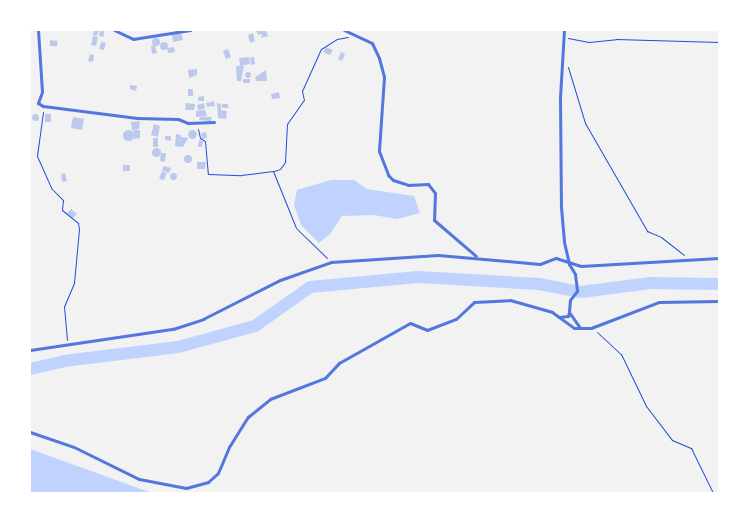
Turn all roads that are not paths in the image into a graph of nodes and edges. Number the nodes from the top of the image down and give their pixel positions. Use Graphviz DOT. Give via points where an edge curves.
graph roads {
  1 [pos="38,30"];
  2 [pos="114,30"];
  3 [pos="190,30"];
  4 [pos="344,30"];
  5 [pos="564,30"];
  6 [pos="214,122"];
  7 [pos="476,256"];
  8 [pos="719,258"];
  9 [pos="569,264"];
  10 [pos="719,301"];
  11 [pos="569,312"];
  12 [pos="558,318"];
  13 [pos="580,328"];
  14 [pos="30,350"];
  15 [pos="30,432"];
  1 -- 6 [label="street" via="42,92 38,103 43,106"];
  2 -- 3 [label="street" via="132,39"];
  4 -- 7 [label="street" via="372,43 384,77 379,151 388,175 408,185 428,184 435,193 434,220"];
  5 -- 9 [label="street" via="561,207"];
  7 -- 9 [label="street" via="540,264 556,258"];
  7 -- 14 [label="street" via="331,262 280,280 196,322 173,329"];
  8 -- 9 [label="street"];
  9 -- 11 [label="street" via="575,274 577,291 570,300"];
  10 -- 13 [label="street" via="659,302 590,328"];
  11 -- 12 [label="street" via="568,316"];
  11 -- 13 [label="street"];
  12 -- 13 [label="street"];
  12 -- 15 [label="street" via="552,312 510,300 474,302 445,325 427,330 410,323 396,329 339,363 325,378 270,399 248,417 229,447 218,473 208,482 186,488 139,479 74,447"];
}
